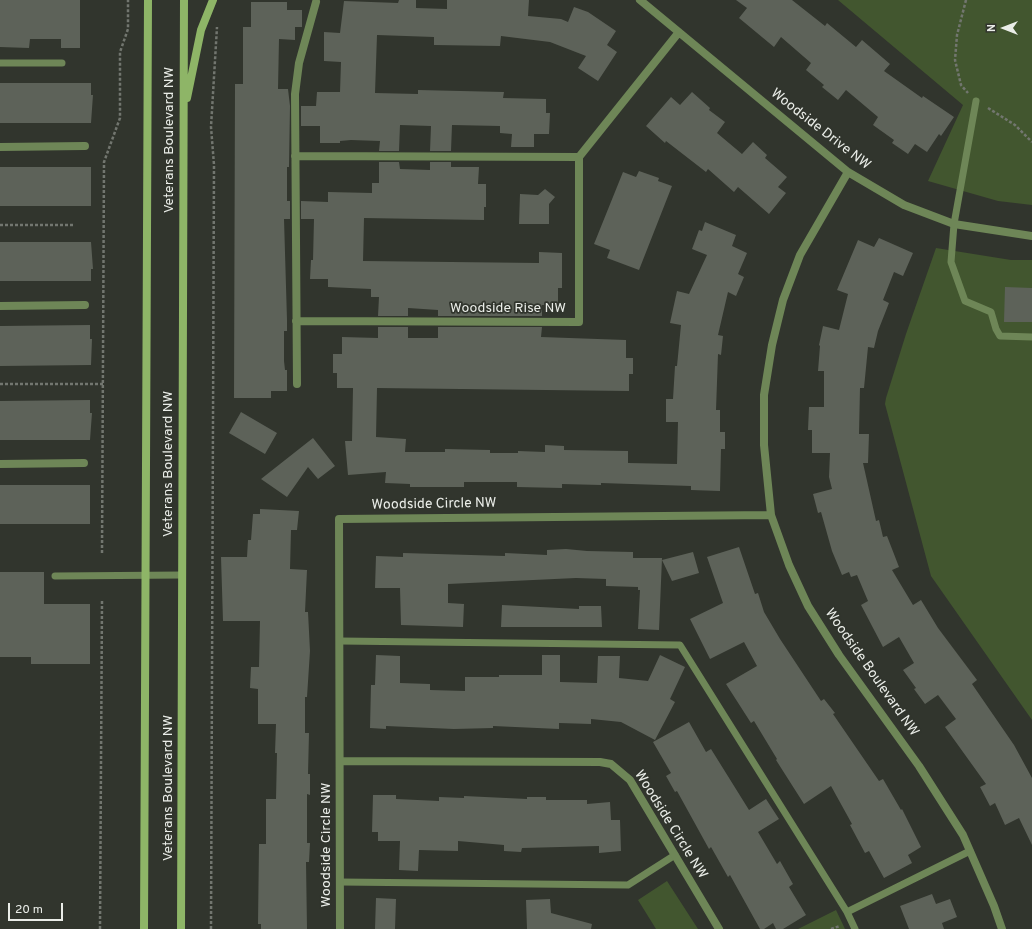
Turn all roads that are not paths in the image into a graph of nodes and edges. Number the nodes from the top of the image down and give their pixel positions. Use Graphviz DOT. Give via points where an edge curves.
graph roads {
  1 [pos="148,0"];
  2 [pos="184,0"];
  3 [pos="213,0"];
  4 [pos="640,0"];
  5 [pos="316,2"];
  6 [pos="679,32"];
  7 [pos="0,63"];
  8 [pos="62,63"];
  9 [pos="976,101"];
  10 [pos="184,114"];
  11 [pos="86,146"];
  12 [pos="0,147"];
  13 [pos="295,156"];
  14 [pos="578,156"];
  15 [pos="848,172"];
  16 [pos="954,224"];
  17 [pos="1032,236"];
  18 [pos="85,305"];
  19 [pos="0,306"];
  20 [pos="296,321"];
  21 [pos="1032,337"];
  22 [pos="297,384"];
  23 [pos="84,463"];
  24 [pos="0,464"];
  25 [pos="771,515"];
  26 [pos="146,575"];
  27 [pos="182,575"];
  28 [pos="55,576"];
  29 [pos="340,641"];
  30 [pos="340,761"];
  31 [pos="970,851"];
  32 [pos="675,854"];
  33 [pos="340,882"];
  34 [pos="847,912"];
  35 [pos="144,929"];
  36 [pos="181,929"];
  37 [pos="340,929"];
  38 [pos="719,929"];
  39 [pos="855,929"];
  40 [pos="1002,929"];
  1 -- 26 [label="main road, Veterans Boulevard NW"];
  2 -- 10 [label="main road, Veterans Boulevard NW"];
  3 -- 10 [label="main road" via="201,30"];
  4 -- 6 [label="street, Woodside Drive NW"];
  5 -- 13 [label="street" via="299,63 294,94"];
  6 -- 14 [label="street"];
  6 -- 15 [label="street, Woodside Drive NW"];
  7 -- 8 [label="lane"];
  9 -- 16 [label="lane"];
  10 -- 27 [label="main road, Veterans Boulevard NW"];
  11 -- 12 [label="street"];
  13 -- 14 [label="street"];
  13 -- 20 [label="street"];
  14 -- 20 [label="street, Woodside Rise NW" via="578,322"];
  15 -- 16 [label="street, Woodside Drive NW" via="904,205"];
  15 -- 25 [label="street, Woodside Boulevard NW" via="800,254 783,300 772,345 764,395 764,445"];
  16 -- 17 [label="street, Woodside Drive NW"];
  16 -- 21 [label="lane" via="951,262 966,301 991,312 1000,336"];
  18 -- 19 [label="street"];
  20 -- 22 [label="street"];
  23 -- 24 [label="street"];
  25 -- 29 [label="street, Woodside Circle NW" via="339,519"];
  25 -- 31 [label="street, Woodside Boulevard NW" via="789,565 808,606 839,655 919,766 963,835"];
  26 -- 27 [label="lane"];
  26 -- 28 [label="lane"];
  26 -- 35 [label="main road, Veterans Boulevard NW"];
  27 -- 36 [label="main road, Veterans Boulevard NW"];
  29 -- 30 [label="street, Woodside Circle NW"];
  29 -- 34 [label="lane" via="680,645"];
  30 -- 32 [label="street, Woodside Circle NW" via="611,764 630,780"];
  30 -- 33 [label="street, Woodside Circle NW"];
  31 -- 34 [label="lane"];
  31 -- 40 [label="street, Woodside Boulevard NW"];
  32 -- 33 [label="lane" via="628,885"];
  32 -- 38 [label="street, Woodside Circle NW"];
  33 -- 37 [label="street, Woodside Circle NW"];
  34 -- 39 [label="lane"];
}
